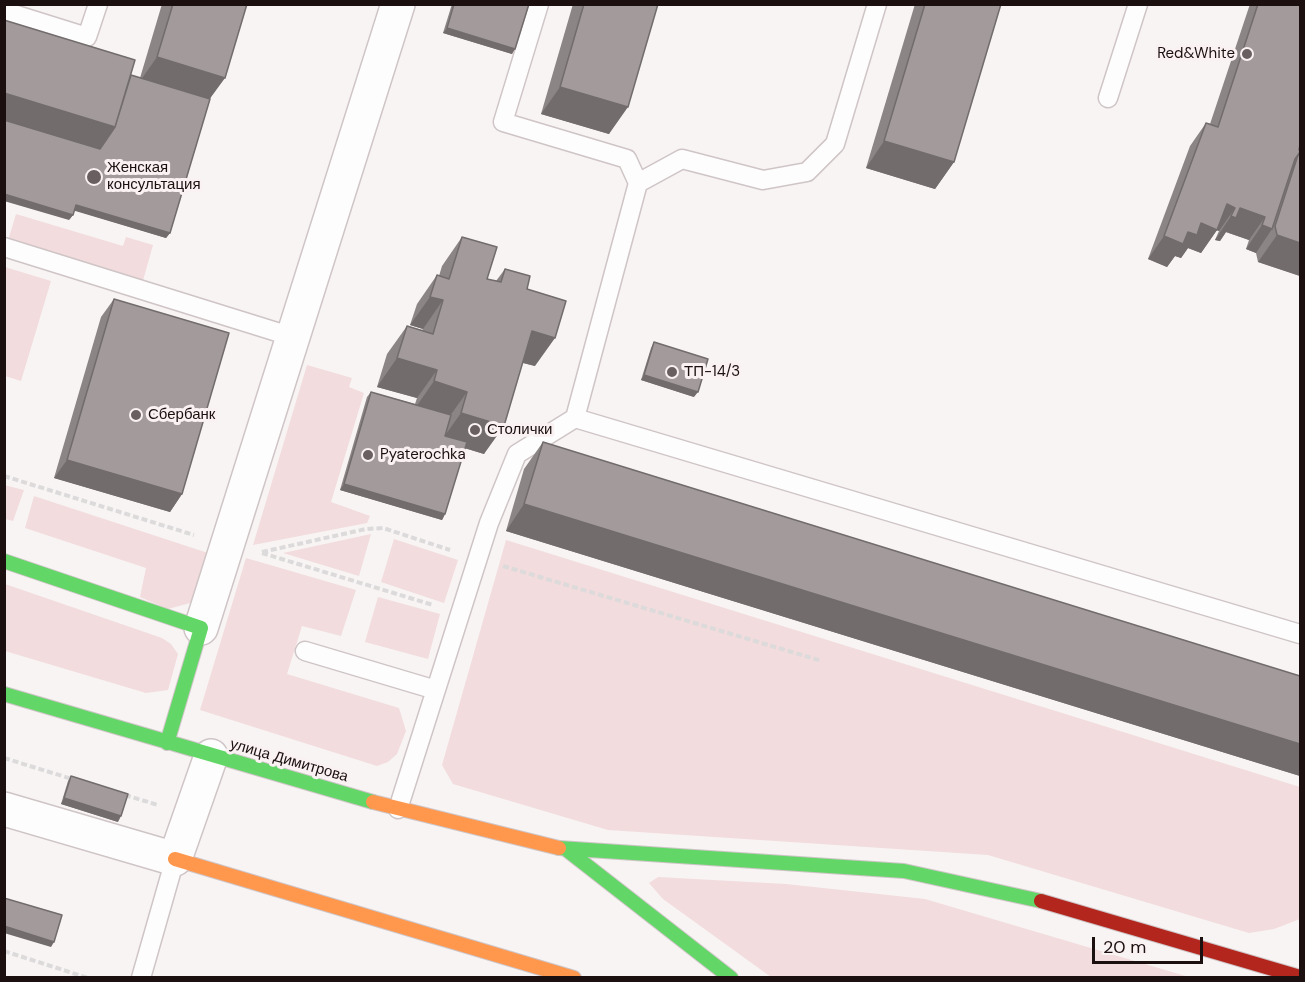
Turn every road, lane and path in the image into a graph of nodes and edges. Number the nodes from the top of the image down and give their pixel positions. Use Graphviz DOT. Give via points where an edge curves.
graph roads {
  1 [pos="98,4"];
  2 [pos="398,4"];
  3 [pos="539,4"];
  4 [pos="878,4"];
  5 [pos="1138,4"];
  6 [pos="4,11"];
  7 [pos="1108,98"];
  8 [pos="638,183"];
  9 [pos="4,247"];
  10 [pos="293,338"];
  11 [pos="575,418"];
  12 [pos="261,552"];
  13 [pos="477,558"];
  14 [pos="4,561"];
  15 [pos="201,628"];
  16 [pos="1300,634"];
  17 [pos="305,651"];
  18 [pos="822,660"];
  19 [pos="436,690"];
  20 [pos="4,694"];
  21 [pos="167,743"];
  22 [pos="211,756"];
  23 [pos="4,758"];
  24 [pos="81,782"];
  25 [pos="114,792"];
  26 [pos="4,809"];
  27 [pos="398,809"];
  28 [pos="191,815"];
  29 [pos="567,850"];
  30 [pos="175,859"];
  31 [pos="4,951"];
  32 [pos="1300,977"];
  33 [pos="88,978"];
  34 [pos="141,978"];
  35 [pos="574,978"];
  36 [pos="730,978"];
  1 -- 6 [label="lane" via="87,37"];
  2 -- 10 [label="street"];
  3 -- 8 [label="lane" via="503,122 627,159"];
  4 -- 8 [label="lane" via="835,144 807,172 763,180 682,159"];
  5 -- 7 [label="lane"];
  8 -- 11 [label="lane"];
  9 -- 10 [label="lane"];
  10 -- 15 [label="street"];
  11 -- 13 [label="lane" via="517,454"];
  11 -- 16 [label="lane"];
  12 -- 13 [label="path" via="383,528"];
  13 -- 18 [label="path"];
  13 -- 19 [label="lane"];
  14 -- 15 [label="main road"];
  15 -- 21 [label="main road"];
  17 -- 19 [label="lane"];
  19 -- 27 [label="lane"];
  20 -- 21 [label="main road, улица Димитрова"];
  21 -- 22 [label="main road, улица Димитрова"];
  22 -- 27 [label="main road, улица Димитрова"];
  22 -- 28 [label="street"];
  23 -- 24 [label="path"];
  25 -- 28 [label="path"];
  26 -- 30 [label="street"];
  27 -- 29 [label="main road, улица Димитрова"];
  28 -- 30 [label="street"];
  29 -- 32 [label="main road" via="904,871 1023,896"];
  29 -- 36 [label="main road"];
  30 -- 34 [label="lane"];
  30 -- 35 [label="main road"];
  31 -- 33 [label="path"];
}
